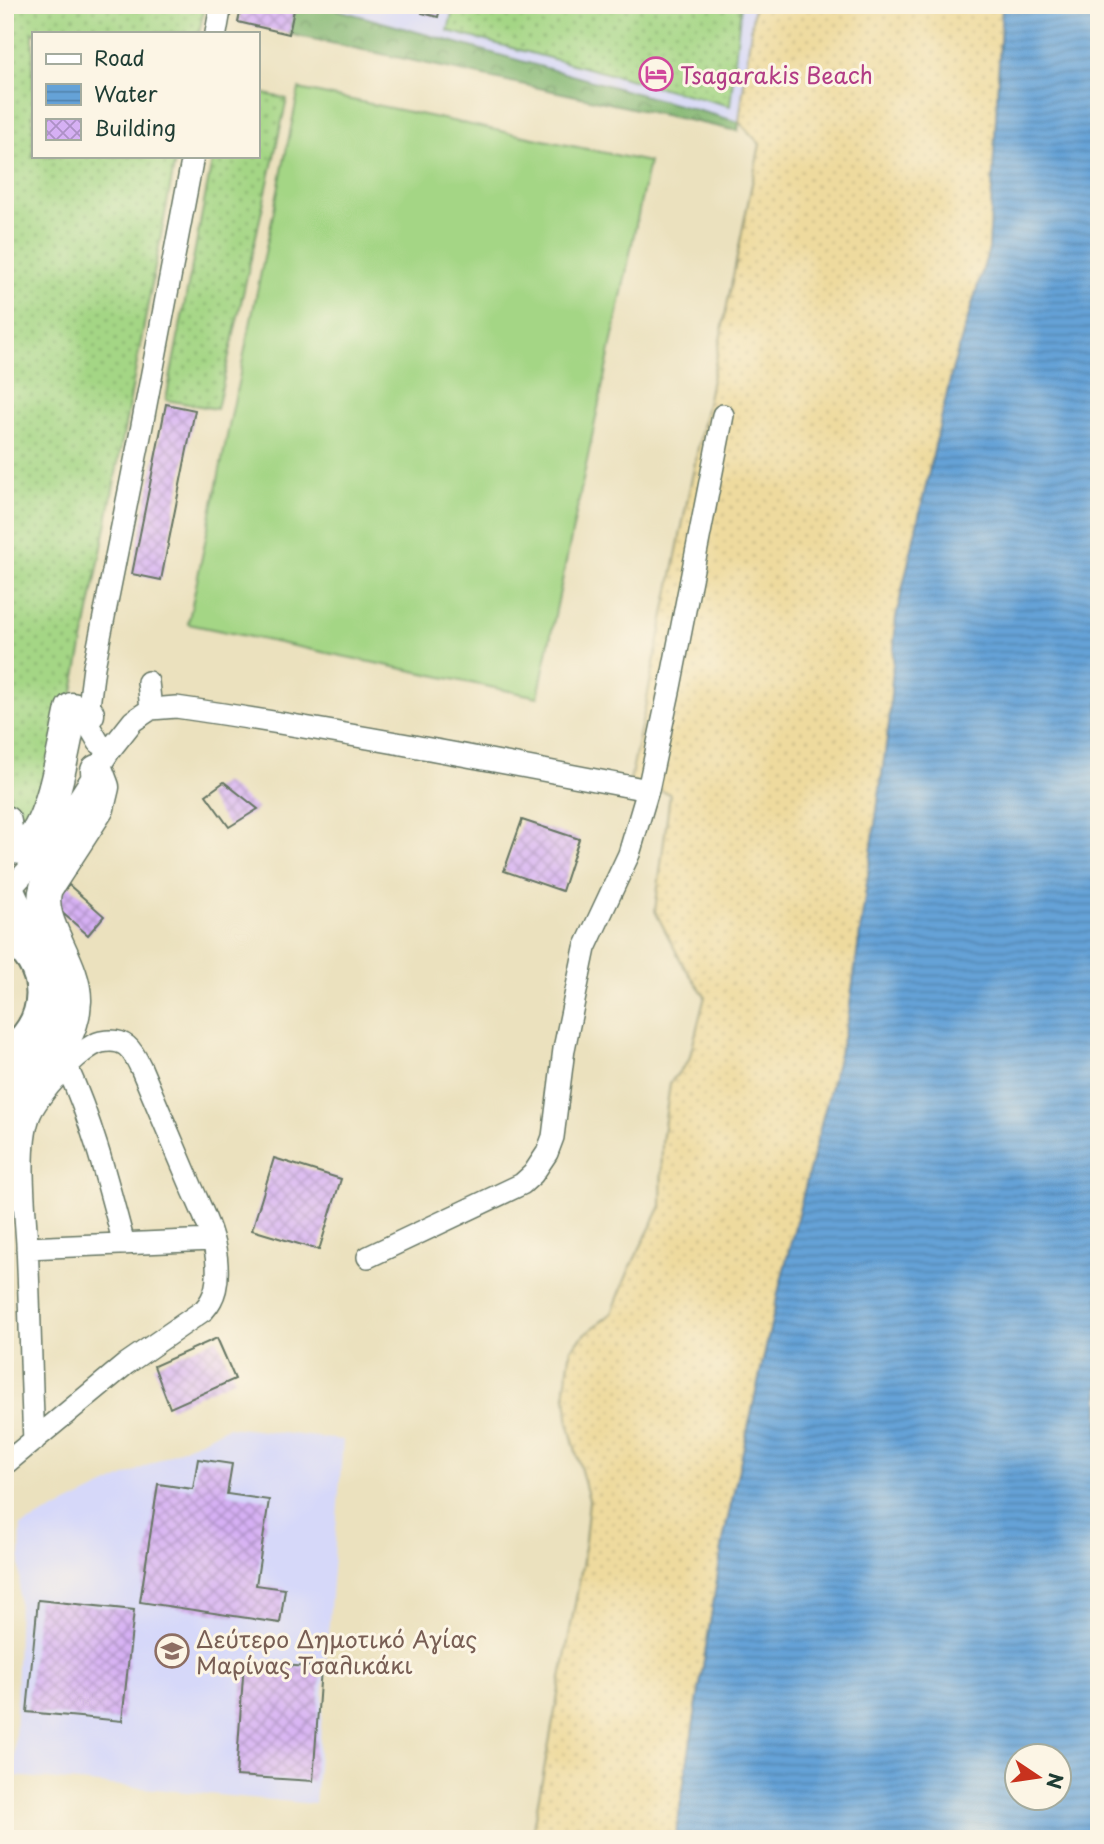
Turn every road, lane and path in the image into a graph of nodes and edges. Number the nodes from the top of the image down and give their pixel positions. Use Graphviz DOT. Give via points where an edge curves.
graph roads {
  1 [pos="221,5"];
  2 [pos="216,32"];
  3 [pos="193,158"];
  4 [pos="723,415"];
  5 [pos="148,682"];
  6 [pos="150,709"];
  7 [pos="88,714"];
  8 [pos="103,761"];
  9 [pos="648,790"];
  10 [pos="5,822"];
  11 [pos="6,892"];
  12 [pos="5,931"];
  13 [pos="34,955"];
  14 [pos="16,1051"];
  15 [pos="67,1067"];
  16 [pos="5,1079"];
  17 [pos="5,1121"];
  18 [pos="212,1240"];
  19 [pos="124,1244"];
  20 [pos="27,1248"];
  21 [pos="368,1257"];
  22 [pos="34,1441"];
  23 [pos="5,1464"];
  1 -- 2 [label="lane"];
  3 -- 7 [label="lane"];
  4 -- 9 [label="lane"];
  5 -- 6 [label="lane"];
  6 -- 8 [label="lane" via="133,721"];
  6 -- 9 [label="lane" via="176,707 302,727"];
  7 -- 8 [label="lane"];
  7 -- 10 [label="street" via="72,709 48,811 33,841 23,848 14,847 7,839"];
  8 -- 11 [label="lane" via="43,855"];
  8 -- 17 [label="street" via="98,808 53,876 44,898 73,983 73,1017 60,1046 25,1083 10,1120"];
  9 -- 21 [label="lane" via="629,854 586,948 547,1153 522,1184"];
  11 -- 13 [label="street"];
  12 -- 13 [label="street"];
  13 -- 14 [label="street" via="44,977 46,1001 34,1035"];
  14 -- 16 [label="street"];
  15 -- 18 [label="lane" via="96,1043 122,1042 131,1049"];
  15 -- 19 [label="lane" via="90,1122"];
  15 -- 20 [label="lane" via="29,1117 24,1158"];
  18 -- 19 [label="lane"];
  18 -- 22 [label="lane" via="218,1264 212,1301 126,1364"];
  19 -- 20 [label="lane"];
  20 -- 22 [label="lane"];
  22 -- 23 [label="lane"];
}
